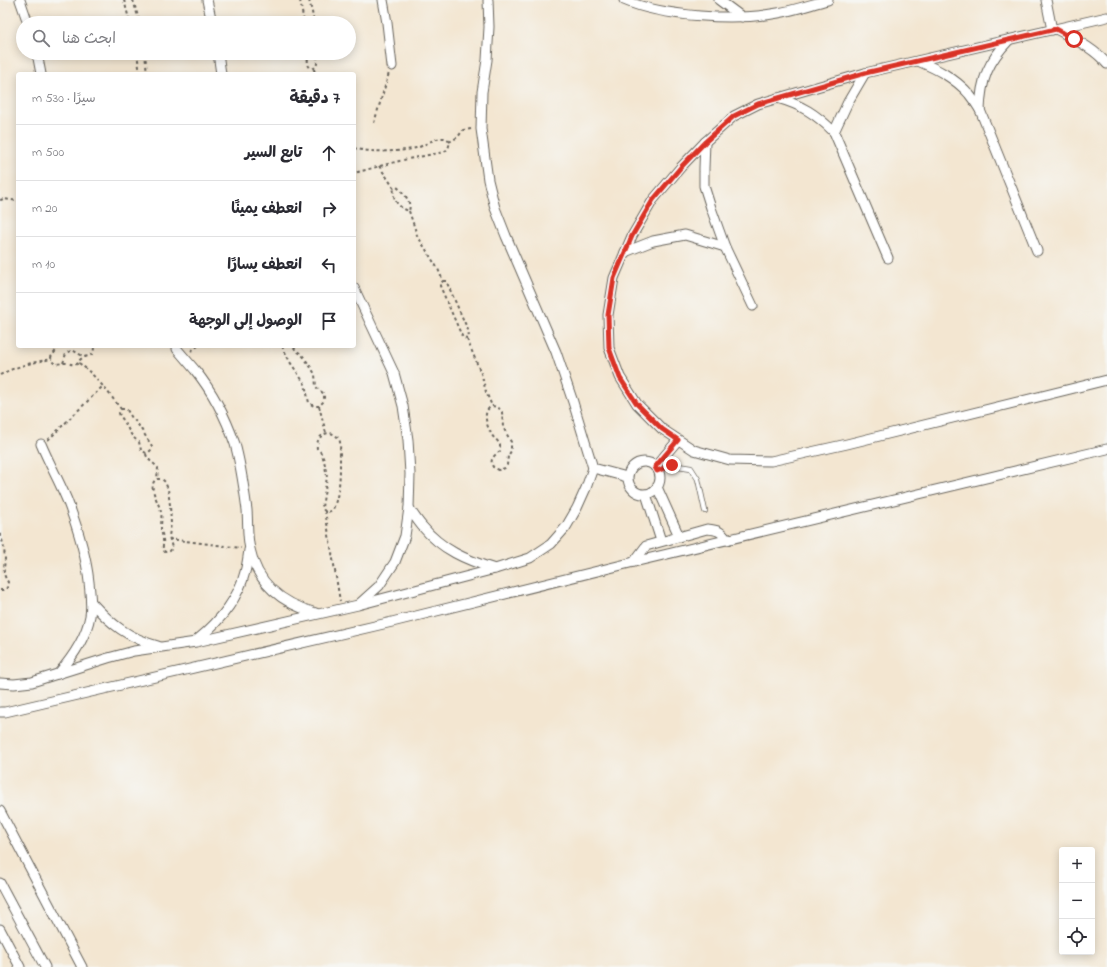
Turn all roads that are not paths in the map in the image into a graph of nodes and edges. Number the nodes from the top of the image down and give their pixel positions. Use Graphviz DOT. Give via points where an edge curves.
graph roads {
  1 [pos="20,0"];
  2 [pos="207,0"];
  3 [pos="383,0"];
  4 [pos="488,0"];
  5 [pos="719,0"];
  6 [pos="828,0"];
  7 [pos="1046,0"];
  8 [pos="630,1"];
  9 [pos="808,3"];
  10 [pos="26,16"];
  11 [pos="210,16"];
  12 [pos="742,17"];
  13 [pos="1107,17"];
  14 [pos="1054,29"];
  15 [pos="1009,40"];
  16 [pos="38,60"];
  17 [pos="219,60"];
  18 [pos="918,61"];
  19 [pos="392,64"];
  20 [pos="1107,64"];
  21 [pos="41,72"];
  22 [pos="221,72"];
  23 [pos="865,73"];
  24 [pos="776,98"];
  25 [pos="980,110"];
  26 [pos="834,132"];
  27 [pos="705,142"];
  28 [pos="725,247"];
  29 [pos="1037,251"];
  30 [pos="625,252"];
  31 [pos="888,258"];
  32 [pos="356,292"];
  33 [pos="753,306"];
  34 [pos="177,349"];
  35 [pos="1107,380"];
  36 [pos="678,440"];
  37 [pos="41,445"];
  38 [pos="1107,449"];
  39 [pos="593,468"];
  40 [pos="656,469"];
  41 [pos="627,477"];
  42 [pos="658,487"];
  43 [pos="646,494"];
  44 [pos="409,508"];
  45 [pos="705,511"];
  46 [pos="679,536"];
  47 [pos="727,540"];
  48 [pos="661,541"];
  49 [pos="250,549"];
  50 [pos="634,562"];
  51 [pos="495,569"];
  52 [pos="91,602"];
  53 [pos="358,604"];
  54 [pos="317,614"];
  55 [pos="196,642"];
  56 [pos="161,647"];
  57 [pos="57,675"];
  58 [pos="0,683"];
  59 [pos="0,712"];
  60 [pos="0,811"];
  61 [pos="0,883"];
  62 [pos="0,929"];
  63 [pos="3,940"];
  64 [pos="20,967"];
  65 [pos="45,967"];
  66 [pos="82,967"];
  1 -- 10 [label="street"];
  2 -- 11 [label="street"];
  3 -- 19 [label="street"];
  4 -- 39 [label="street" via="489,27 481,129 488,180 506,236 556,352"];
  5 -- 12 [label="street"];
  6 -- 9 [label="street"];
  7 -- 14 [label="street"];
  8 -- 12 [label="street" via="666,12"];
  9 -- 12 [label="street" via="777,13"];
  13 -- 14 [label="street"];
  14 -- 15 [label="street"];
  14 -- 20 [label="street" via="1087,46"];
  15 -- 18 [label="street"];
  15 -- 25 [label="street" via="990,64 984,79"];
  16 -- 21 [label="street"];
  17 -- 22 [label="street"];
  18 -- 23 [label="street"];
  18 -- 25 [label="street" via="954,80 968,93"];
  23 -- 24 [label="street"];
  23 -- 26 [label="street"];
  24 -- 26 [label="street" via="808,110"];
  24 -- 27 [label="street" via="734,116"];
  25 -- 29 [label="street"];
  26 -- 31 [label="street"];
  27 -- 28 [label="street" via="704,186"];
  27 -- 30 [label="street" via="653,200"];
  28 -- 30 [label="street" via="684,235 653,240"];
  28 -- 33 [label="street"];
  30 -- 36 [label="street" via="614,278 608,315 609,348 620,378 637,404 662,429"];
  32 -- 44 [label="street" via="394,373 399,393 408,440"];
  34 -- 49 [label="street" via="211,394 235,444 244,488"];
  35 -- 36 [label="street" via="771,461 730,460 694,450"];
  36 -- 40 [label="street"];
  37 -- 52 [label="street" via="76,524 86,563"];
  38 -- 47 [label="street"];
  39 -- 41 [label="street"];
  39 -- 51 [label="street" via="577,508 566,527 551,544 530,558"];
  40 -- 41 [label="street" via="649,463 641,462 630,470"];
  40 -- 42 [label="street" via="660,480"];
  40 -- 45 [label="lane" via="672,465 691,468 698,479"];
  41 -- 43 [label="street" via="632,490 638,494"];
  42 -- 43 [label="street"];
  42 -- 46 [label="street"];
  43 -- 48 [label="street"];
  44 -- 51 [label="street" via="437,541 455,554"];
  44 -- 53 [label="street" via="405,536 395,562 379,586"];
  46 -- 47 [label="street" via="707,528 722,532"];
  46 -- 48 [label="street"];
  47 -- 50 [label="street"];
  48 -- 50 [label="street" via="646,546"];
  49 -- 54 [label="street" via="255,567 274,592 287,602"];
  49 -- 55 [label="street" via="238,593 213,628"];
  50 -- 59 [label="street" via="392,622"];
  51 -- 53 [label="street"];
  52 -- 56 [label="street" via="122,631 148,644"];
  52 -- 57 [label="street" via="90,616 81,642"];
  53 -- 54 [label="street"];
  54 -- 55 [label="street"];
  55 -- 56 [label="street"];
  56 -- 57 [label="street" via="108,658"];
  57 -- 58 [label="street" via="32,682"];
  60 -- 66 [label="street"];
  61 -- 65 [label="street"];
  62 -- 63 [label="street"];
  63 -- 64 [label="street"];
}
